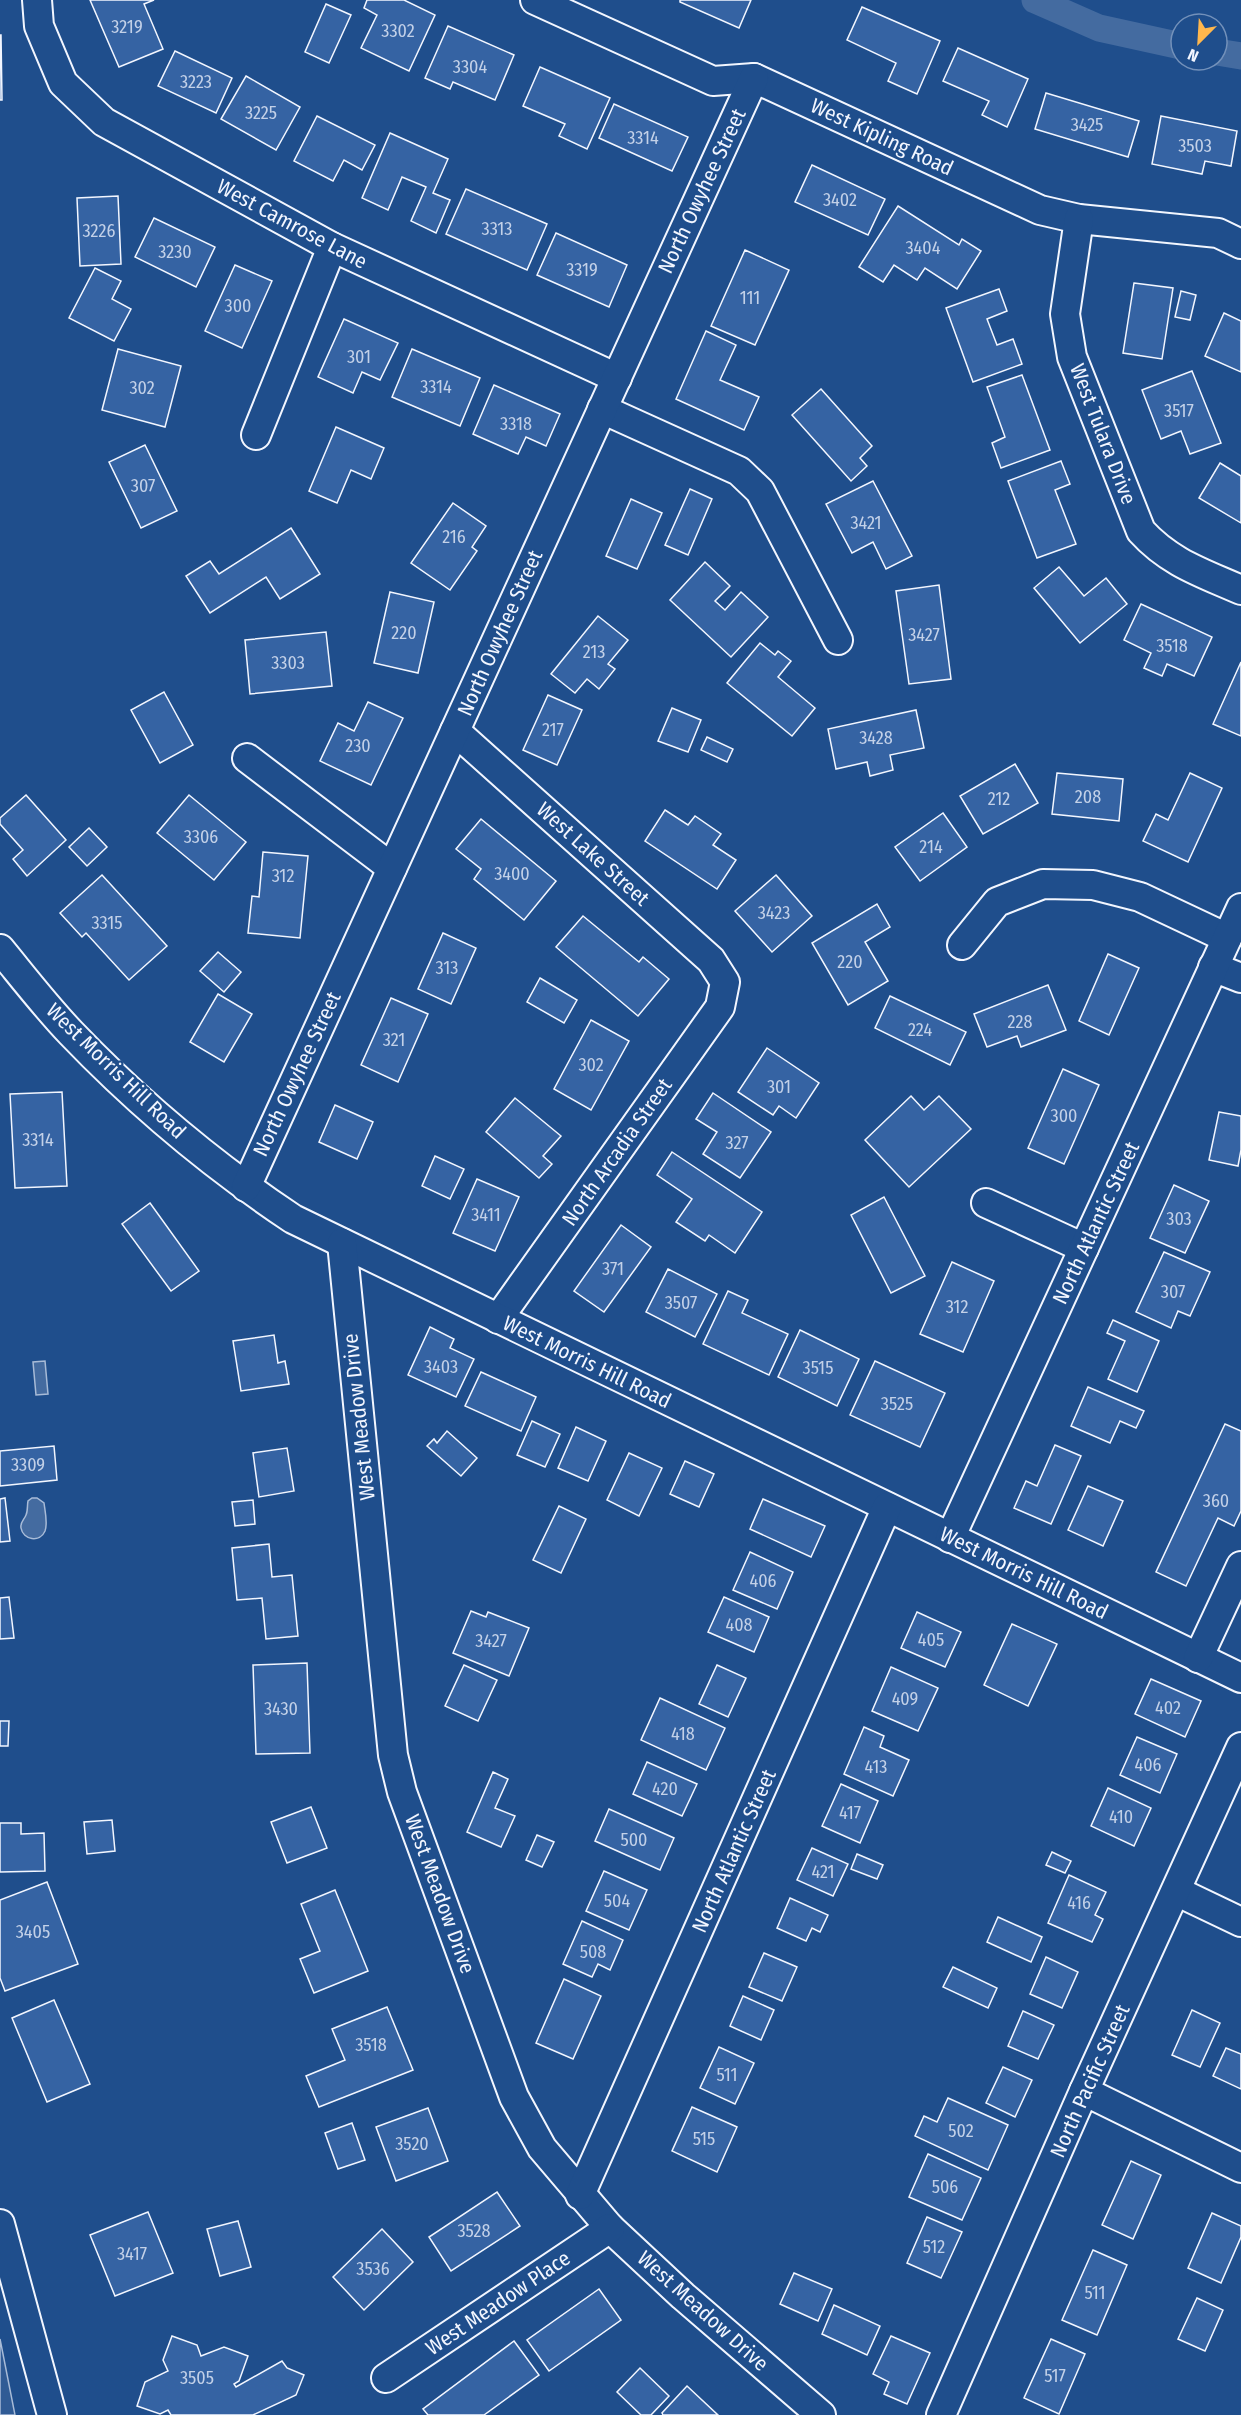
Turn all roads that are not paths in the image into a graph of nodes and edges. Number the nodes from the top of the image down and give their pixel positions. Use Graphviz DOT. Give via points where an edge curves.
graph roads {
  1 [pos="37,0"];
  2 [pos="534,0"];
  3 [pos="754,78"];
  4 [pos="1079,219"];
  5 [pos="1241,244"];
  6 [pos="332,247"];
  7 [pos="616,378"];
  8 [pos="602,409"];
  9 [pos="256,435"];
  10 [pos="1241,590"];
  11 [pos="838,640"];
  12 [pos="455,731"];
  13 [pos="247,758"];
  14 [pos="392,868"];
  15 [pos="1241,908"];
  16 [pos="1227,938"];
  17 [pos="962,945"];
  18 [pos="0,949"];
  19 [pos="1214,967"];
  20 [pos="1241,978"];
  21 [pos="725,982"];
  22 [pos="246,1187"];
  23 [pos="986,1203"];
  24 [pos="342,1243"];
  25 [pos="1084,1248"];
  26 [pos="498,1319"];
  27 [pos="887,1507"];
  28 [pos="950,1538"];
  29 [pos="1241,1566"];
  30 [pos="1198,1658"];
  31 [pos="1241,1678"];
  32 [pos="1241,1747"];
  33 [pos="1176,1891"];
  34 [pos="1241,1922"];
  35 [pos="1084,2091"];
  36 [pos="1241,2168"];
  37 [pos="580,2194"];
  38 [pos="0,2224"];
  39 [pos="610,2228"];
  40 [pos="386,2378"];
  41 [pos="52,2415"];
  42 [pos="821,2415"];
  43 [pos="941,2415"];
  1 -- 6 [label="street, West Camrose Lane" via="39,26 63,83 104,122"];
  2 -- 3 [label="street, West Kipling Road" via="713,81"];
  3 -- 4 [label="street, West Kipling Road" via="1040,210"];
  3 -- 7 [label="street, North Owyhee Street"];
  4 -- 5 [label="street, West Kipling Road" via="1218,233"];
  4 -- 10 [label="street, West Tulara Drive" via="1065,314 1072,357 1141,531 1156,548 1176,561"];
  6 -- 7 [label="street, West Camrose Lane"];
  6 -- 9 [label="street"];
  7 -- 8 [label="street, North Owyhee Street"];
  8 -- 11 [label="street" via="739,471 753,484"];
  8 -- 12 [label="street, North Owyhee Street"];
  12 -- 14 [label="street, North Owyhee Street"];
  12 -- 21 [label="street, West Lake Street" via="711,960"];
  13 -- 14 [label="street"];
  14 -- 22 [label="street, North Owyhee Street"];
  15 -- 16 [label="street, North Atlantic Street"];
  16 -- 17 [label="street" via="1140,897 1093,885 1043,884 997,902"];
  16 -- 19 [label="street, North Atlantic Street"];
  18 -- 22 [label="street, West Morris Hill Road" via="70,1032 153,1113"];
  19 -- 20 [label="street"];
  19 -- 25 [label="street, North Atlantic Street"];
  21 -- 26 [label="street, North Arcadia Street" via="720,1007"];
  22 -- 24 [label="street, West Morris Hill Road" via="293,1219"];
  23 -- 25 [label="street"];
  24 -- 26 [label="street, West Morris Hill Road"];
  24 -- 37 [label="street, West Meadow Drive" via="393,1755 402,1792 514,2097 542,2148"];
  25 -- 28 [label="street, North Atlantic Street"];
  26 -- 27 [label="street, West Morris Hill Road"];
  27 -- 28 [label="street, West Morris Hill Road"];
  27 -- 37 [label="street, North Atlantic Street"];
  28 -- 30 [label="street, West Morris Hill Road"];
  29 -- 30 [label="street"];
  30 -- 31 [label="street, West Morris Hill Road"];
  32 -- 33 [label="street, North Pacific Street"];
  33 -- 34 [label="street"];
  33 -- 35 [label="street, North Pacific Street"];
  35 -- 36 [label="street"];
  35 -- 43 [label="street, North Pacific Street"];
  37 -- 39 [label="street, West Meadow Drive"];
  38 -- 41 [label="street"];
  39 -- 40 [label="street, West Meadow Place"];
  39 -- 42 [label="street, West Meadow Drive"];
}
